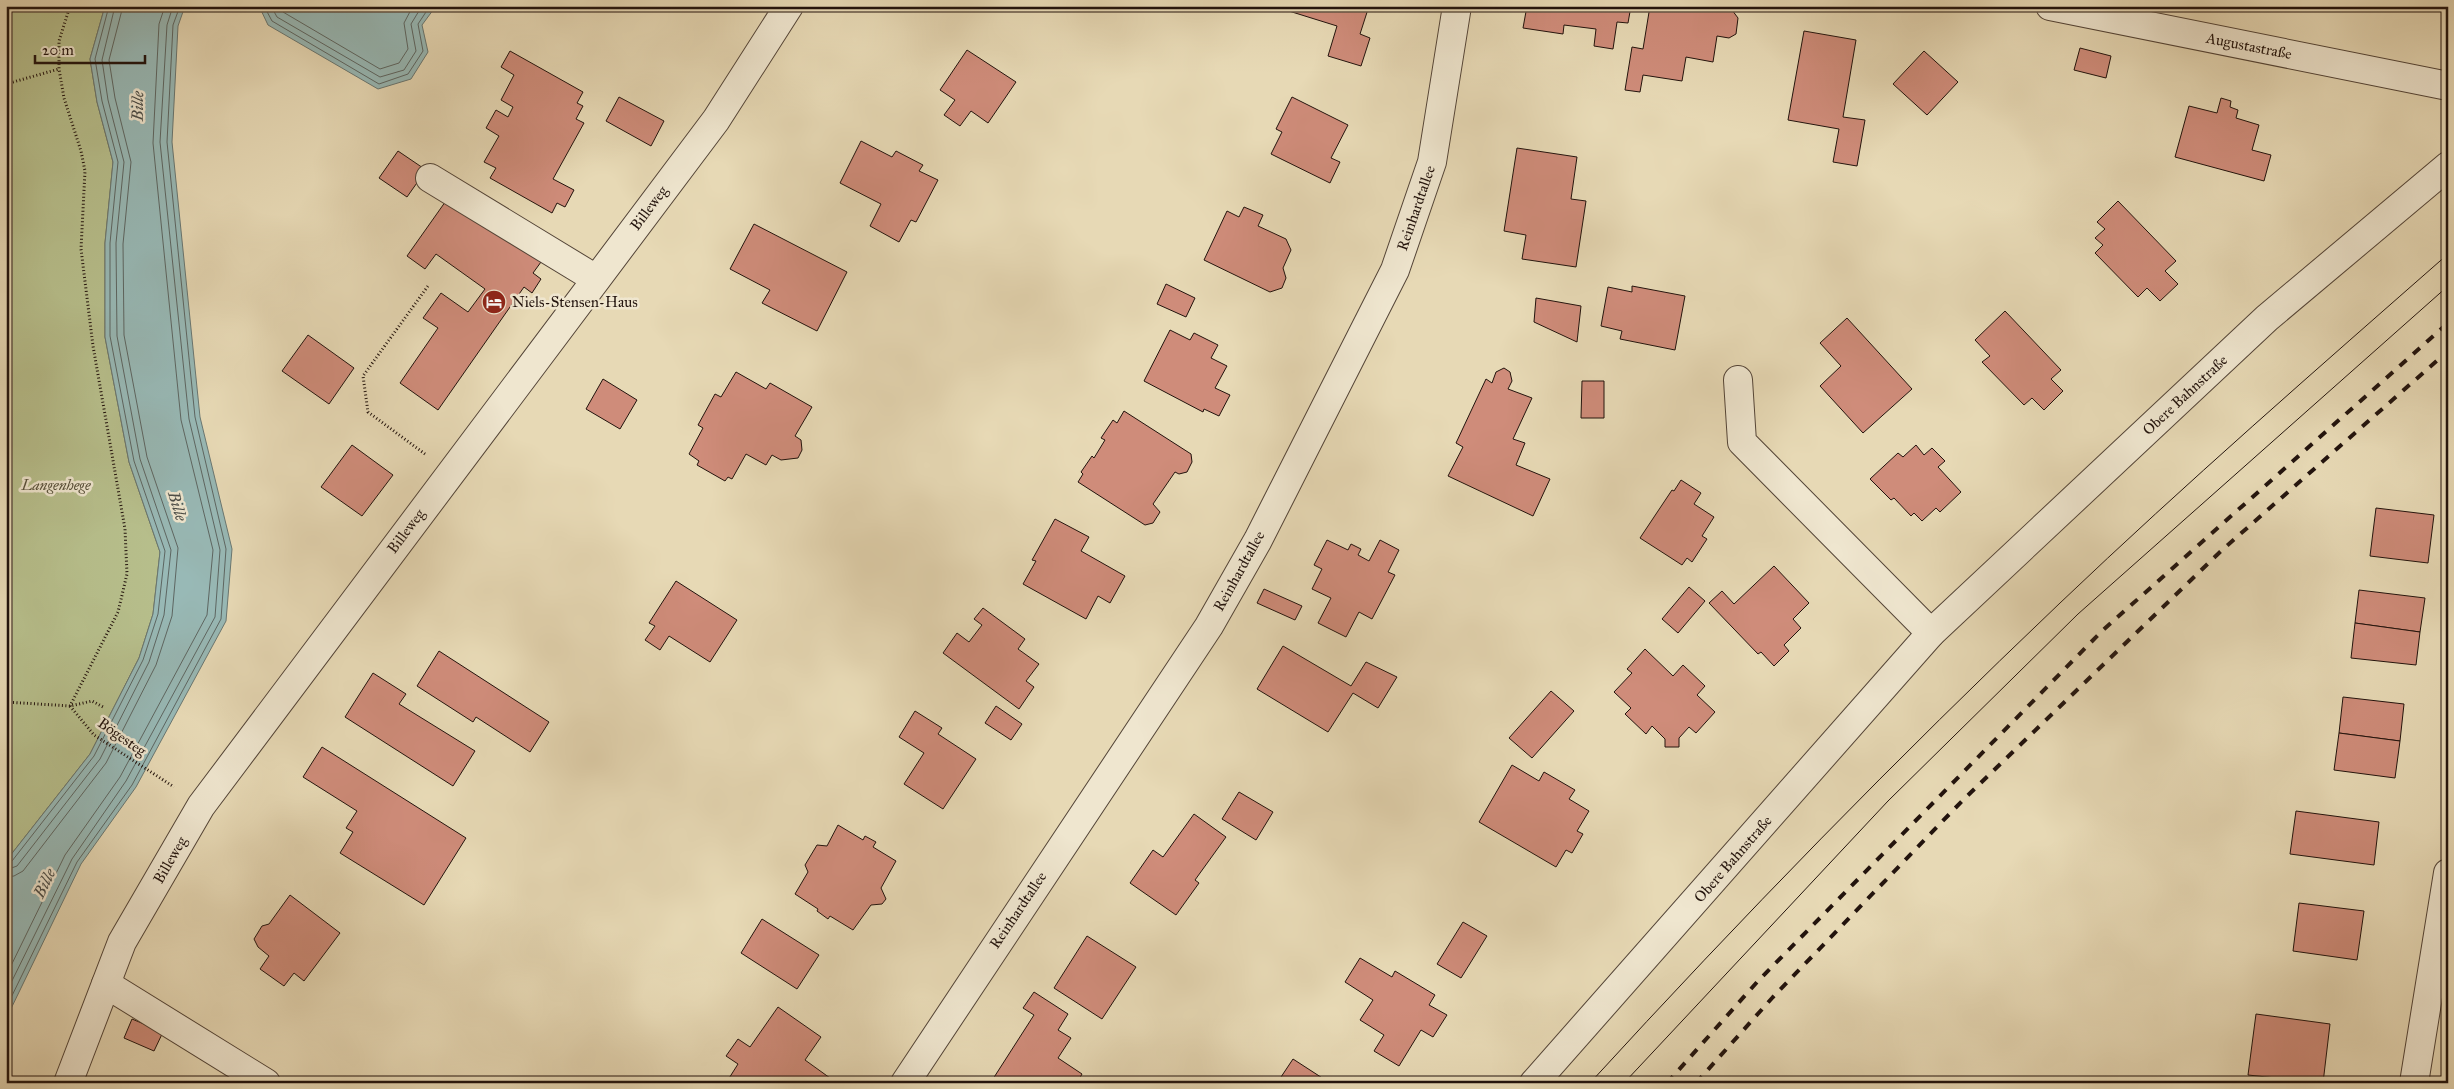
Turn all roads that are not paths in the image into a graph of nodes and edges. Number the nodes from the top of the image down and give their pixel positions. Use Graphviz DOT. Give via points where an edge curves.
graph roads {
  1 [pos="789,6"];
  2 [pos="1457,6"];
  3 [pos="2050,6"];
  4 [pos="2448,86"];
  5 [pos="2448,166"];
  6 [pos="430,178"];
  7 [pos="596,280"];
  8 [pos="1738,380"];
  9 [pos="1931,633"];
  10 [pos="2448,873"];
  11 [pos="106,984"];
  12 [pos="68,1083"];
  13 [pos="266,1083"];
  14 [pos="905,1083"];
  15 [pos="1534,1083"];
  16 [pos="2414,1083"];
  1 -- 7 [label="street, Billeweg" via="716,120"];
  2 -- 14 [label="street, Reinhardtallee" via="1432,162 1395,270 1258,540 1209,626"];
  3 -- 4 [label="street, Augustastraße"];
  5 -- 9 [label="street, Obere Bahnstraße" via="2267,318"];
  6 -- 7 [label="street"];
  7 -- 11 [label="street, Billeweg" via="201,806 122,942"];
  8 -- 9 [label="street" via="1742,442"];
  9 -- 15 [label="street, Obere Bahnstraße"];
  10 -- 16 [label="street"];
  11 -- 12 [label="street, Billeweg"];
  11 -- 13 [label="street"];
}
